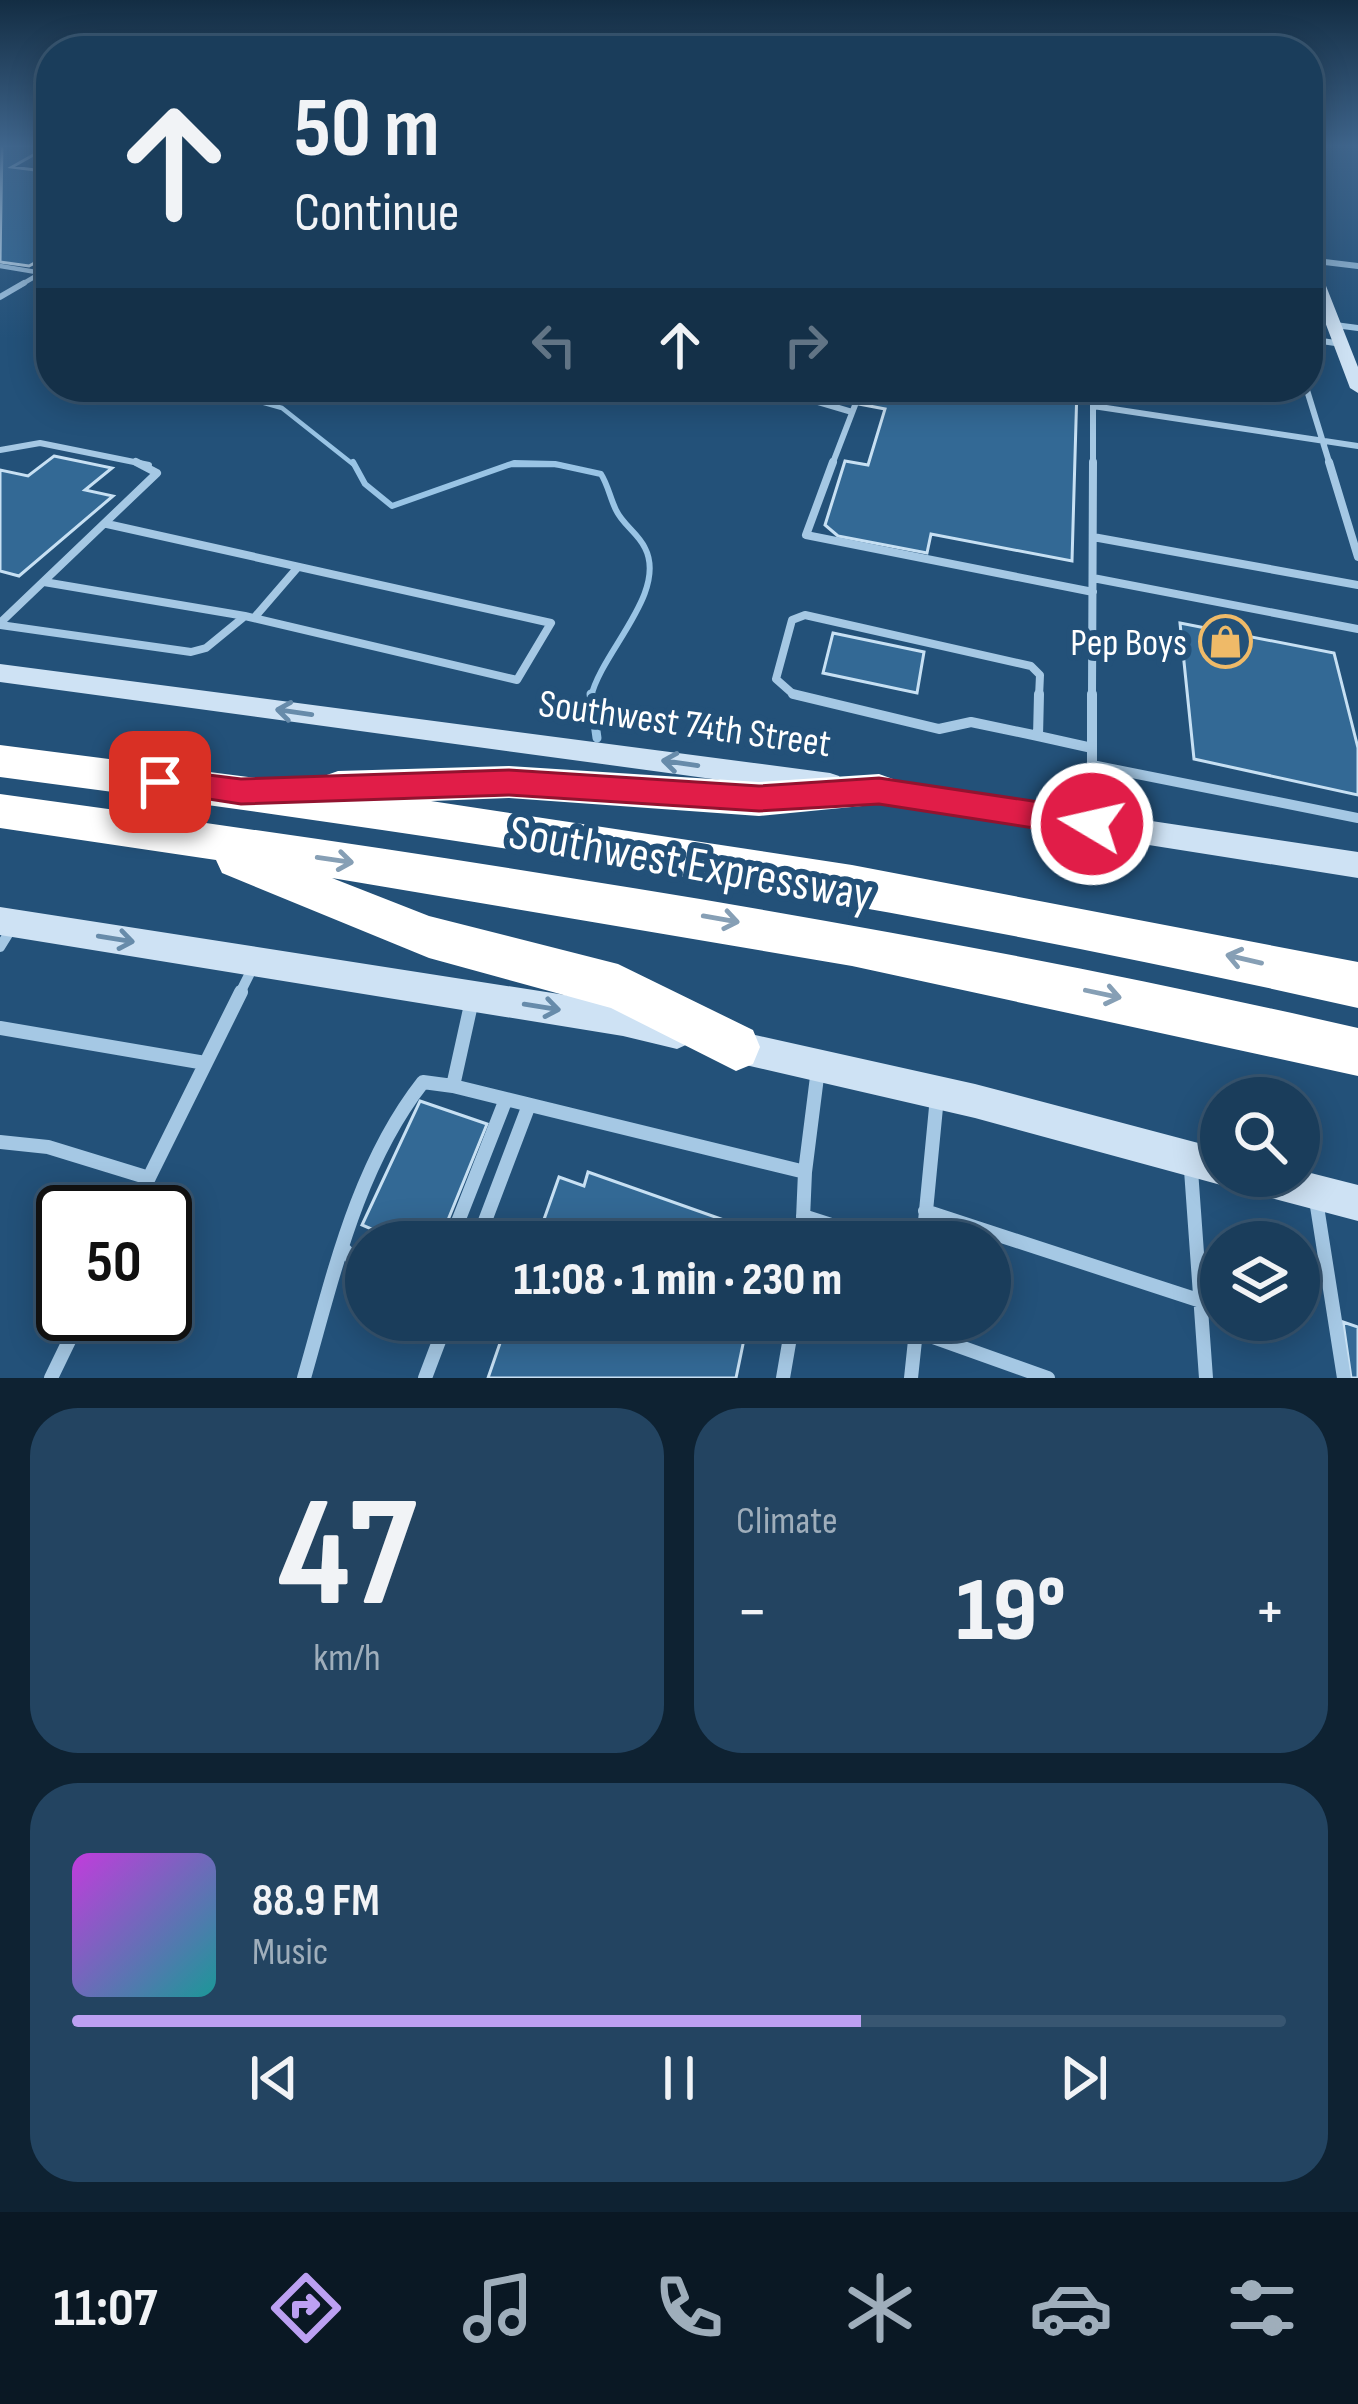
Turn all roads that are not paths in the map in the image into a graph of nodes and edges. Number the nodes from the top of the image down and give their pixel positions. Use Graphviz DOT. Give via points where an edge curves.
graph roads {
  1 [pos="1323,261"];
  2 [pos="0,266"];
  3 [pos="1358,266"];
  4 [pos="36,272"];
  5 [pos="36,276"];
  6 [pos="1323,296"];
  7 [pos="0,297"];
  8 [pos="1335,325"];
  9 [pos="1358,328"];
  10 [pos="1323,341"];
  11 [pos="1342,344"];
  12 [pos="1358,388"];
  13 [pos="822,402"];
  14 [pos="856,402"];
  15 [pos="1093,402"];
  16 [pos="1310,402"];
  17 [pos="1093,406"];
  18 [pos="852,412"];
  19 [pos="1322,441"];
  20 [pos="1358,446"];
  21 [pos="0,450"];
  22 [pos="106,524"];
  23 [pos="1093,537"];
  24 [pos="1358,557"];
  25 [pos="298,567"];
  26 [pos="1093,578"];
  27 [pos="44,583"];
  28 [pos="1358,585"];
  29 [pos="1093,592"];
  30 [pos="249,617"];
  31 [pos="0,624"];
  32 [pos="1358,629"];
  33 [pos="0,673"];
  34 [pos="1038,736"];
  35 [pos="1092,748"];
  36 [pos="0,761"];
  37 [pos="1093,764"];
  38 [pos="879,791"];
  39 [pos="241,792"];
  40 [pos="0,811"];
  41 [pos="1358,818"];
  42 [pos="1092,824"];
  43 [pos="178,836"];
  44 [pos="1358,865"];
  45 [pos="5,930"];
  46 [pos="256,961"];
  47 [pos="1358,985"];
  48 [pos="473,996"];
  49 [pos="0,1028"];
  50 [pos="736,1047"];
  51 [pos="1358,1052"];
  52 [pos="205,1063"];
  53 [pos="818,1064"];
  54 [pos="453,1086"];
  55 [pos="938,1092"];
  56 [pos="506,1100"];
  57 [pos="529,1105"];
  58 [pos="0,1142"];
  59 [pos="1200,1161"];
  60 [pos="805,1172"];
  61 [pos="149,1178"];
  62 [pos="146,1185"];
  63 [pos="1320,1193"];
  64 [pos="1316,1197"];
  65 [pos="1358,1204"];
  66 [pos="925,1211"];
  67 [pos="803,1216"];
  68 [pos="459,1221"];
  69 [pos="485,1221"];
  70 [pos="803,1221"];
  71 [pos="819,1221"];
  72 [pos="924,1221"];
  73 [pos="342,1247"];
  74 [pos="345,1250"];
  75 [pos="1200,1301"];
  76 [pos="69,1341"];
  77 [pos="439,1341"];
  78 [pos="789,1341"];
  79 [pos="914,1341"];
  80 [pos="956,1341"];
  81 [pos="1204,1341"];
  82 [pos="51,1378"];
  83 [pos="304,1378"];
  84 [pos="425,1378"];
  85 [pos="783,1378"];
  86 [pos="911,1378"];
  87 [pos="1048,1378"];
  88 [pos="1206,1378"];
  89 [pos="1344,1378"];
  1 -- 3 [label="street"];
  2 -- 4 [label="lane"];
  5 -- 7 [label="lane"];
  6 -- 8 [label="main road"];
  8 -- 9 [label="lane"];
  8 -- 11 [label="main road"];
  10 -- 11 [label="lane"];
  11 -- 12 [label="main road"];
  13 -- 18 [label="lane"];
  14 -- 18 [label="lane"];
  15 -- 17 [label="lane"];
  16 -- 19 [label="lane"];
  17 -- 19 [label="lane"];
  17 -- 23 [label="lane"];
  18 -- 29 [label="lane" via="806,535"];
  19 -- 20 [label="lane"];
  19 -- 24 [label="lane"];
  21 -- 22 [label="lane" via="40,443 155,469"];
  22 -- 25 [label="lane"];
  22 -- 27 [label="lane"];
  23 -- 26 [label="lane"];
  23 -- 28 [label="lane"];
  25 -- 30 [label="lane"];
  25 -- 30 [label="lane" via="550,623 517,680"];
  26 -- 29 [label="lane"];
  26 -- 32 [label="lane"];
  27 -- 30 [label="lane"];
  27 -- 31 [label="lane"];
  29 -- 35 [label="lane"];
  30 -- 31 [label="lane" via="191,652"];
  38 -- 33 [label="main road, Southwest 74th Street, one-way"];
  34 -- 34 [label="lane" via="970,722 939,729 793,694 776,679 792,620 805,615 1024,663 1040,675"];
  34 -- 35 [label="lane"];
  35 -- 37 [label="lane"];
  36 -- 39 [label="highway, Southwest Expressway"];
  37 -- 41 [label="lane"];
  37 -- 42 [label="lane"];
  38 -- 39 [label="highway" via="759,799 509,782"];
  38 -- 42 [label="main road, Southwest 74th Street"];
  47 -- 39 [label="highway, Southwest Expressway, one-way" via="868,885"];
  40 -- 43 [label="highway, Southwest Expressway"];
  42 -- 44 [label="main road, Southwest 74th Street"];
  43 -- 50 [label="highway" via="429,937 618,987"];
  43 -- 51 [label="highway, Southwest Expressway, one-way" via="663,908"];
  45 -- 46 [label="main road, one-way"];
  46 -- 48 [label="main road"];
  46 -- 52 [label="lane"];
  48 -- 50 [label="main road, one-way"];
  48 -- 54 [label="lane"];
  49 -- 52 [label="lane"];
  50 -- 53 [label="main road"];
  52 -- 61 [label="lane"];
  53 -- 55 [label="main road"];
  53 -- 60 [label="lane"];
  54 -- 56 [label="lane"];
  54 -- 73 [label="lane" via="423,1082 403,1102"];
  55 -- 59 [label="main road"];
  55 -- 66 [label="lane"];
  56 -- 57 [label="lane"];
  56 -- 68 [label="lane"];
  57 -- 60 [label="lane"];
  57 -- 69 [label="lane"];
  58 -- 61 [label="lane"];
  60 -- 67 [label="lane"];
  61 -- 62 [label="lane"];
  63 -- 65 [label="main road"];
  64 -- 89 [label="lane"];
  66 -- 72 [label="lane"];
  66 -- 75 [label="lane"];
  67 -- 70 [label="lane"];
  67 -- 71 [label="lane"];
  73 -- 74 [label="lane"];
  73 -- 83 [label="lane"];
  76 -- 82 [label="lane"];
  77 -- 84 [label="lane"];
  78 -- 85 [label="lane"];
  79 -- 86 [label="lane"];
  80 -- 87 [label="lane"];
  81 -- 88 [label="lane"];
}
